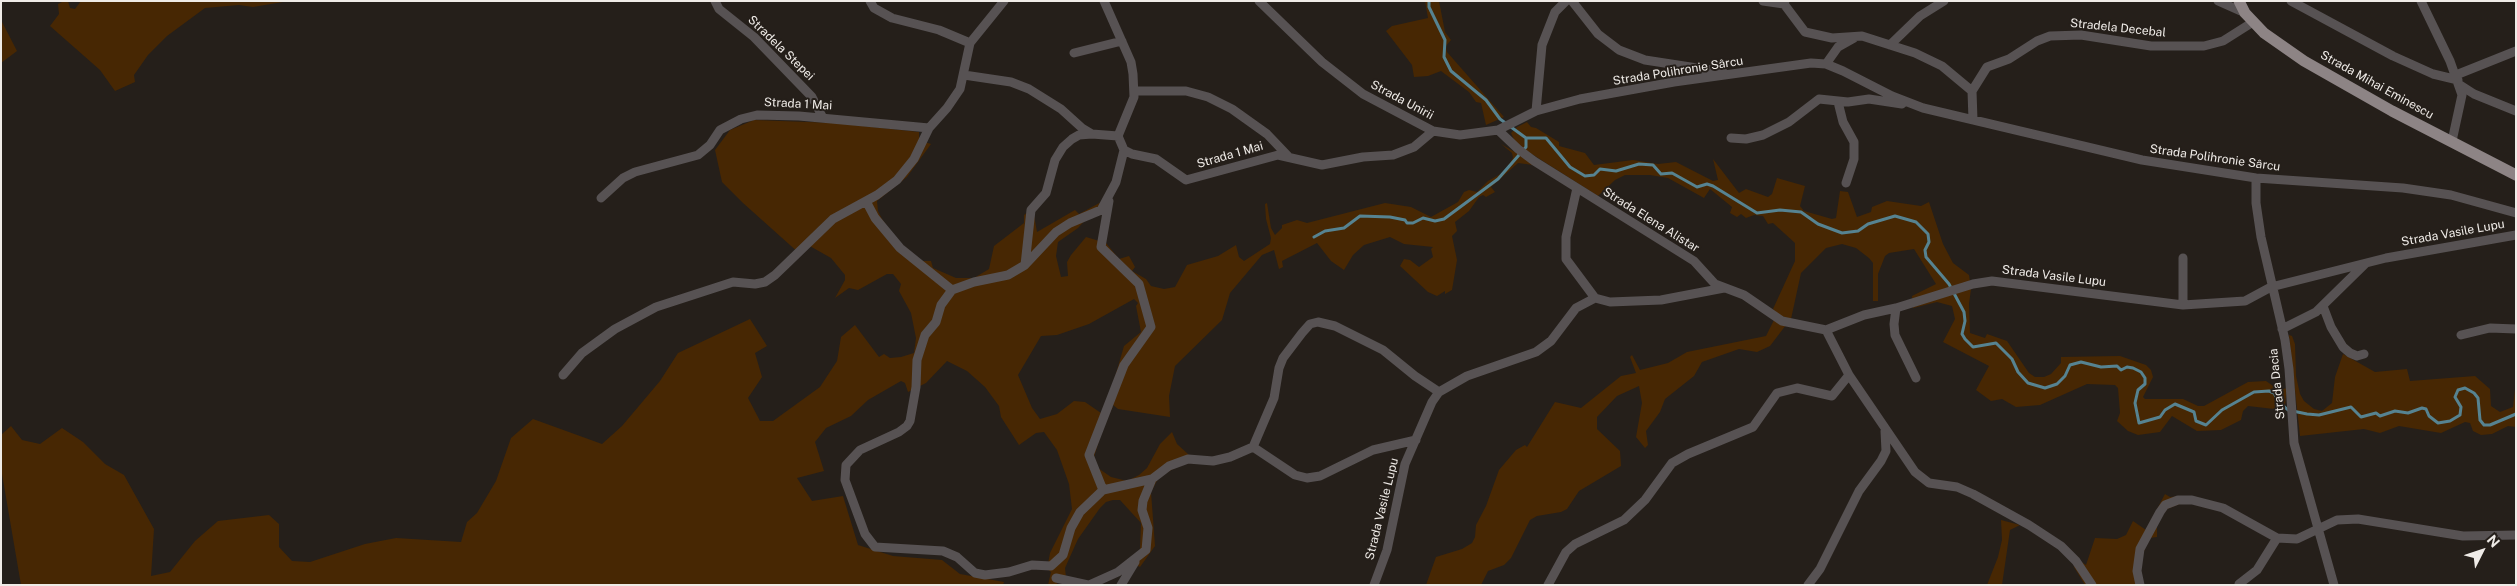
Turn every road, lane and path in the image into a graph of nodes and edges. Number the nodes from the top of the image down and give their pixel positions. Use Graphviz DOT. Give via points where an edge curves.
graph roads {
  1 [pos="715,1"];
  2 [pos="870,1"];
  3 [pos="1004,1"];
  4 [pos="1104,1"];
  5 [pos="1259,1"];
  6 [pos="1763,1"];
  7 [pos="1944,1"];
  8 [pos="2218,1"];
  9 [pos="2239,1"];
  10 [pos="2291,1"];
  11 [pos="2421,1"];
  12 [pos="1571,2"];
  13 [pos="1784,3"];
  14 [pos="2249,18"];
  15 [pos="1862,36"];
  16 [pos="1122,41"];
  17 [pos="970,43"];
  18 [pos="1890,45"];
  19 [pos="2516,51"];
  20 [pos="1074,53"];
  21 [pos="1826,64"];
  22 [pos="964,75"];
  23 [pos="1735,75"];
  24 [pos="2458,80"];
  25 [pos="1134,91"];
  26 [pos="1972,91"];
  27 [pos="1838,102"];
  28 [pos="1910,104"];
  29 [pos="1536,111"];
  30 [pos="2516,111"];
  31 [pos="824,118"];
  32 [pos="1973,120"];
  33 [pos="929,128"];
  34 [pos="1498,130"];
  35 [pos="1433,131"];
  36 [pos="1092,134"];
  37 [pos="1118,136"];
  38 [pos="1731,138"];
  39 [pos="2452,141"];
  40 [pos="1124,150"];
  41 [pos="1288,156"];
  42 [pos="2516,175"];
  43 [pos="2256,178"];
  44 [pos="1846,183"];
  45 [pos="1577,188"];
  46 [pos="601,198"];
  47 [pos="1109,198"];
  48 [pos="866,201"];
  49 [pos="2516,213"];
  50 [pos="2516,235"];
  51 [pos="2183,258"];
  52 [pos="1025,264"];
  53 [pos="2366,264"];
  54 [pos="1724,288"];
  55 [pos="2271,288"];
  56 [pos="952,290"];
  57 [pos="1595,298"];
  58 [pos="2183,305"];
  59 [pos="2323,306"];
  60 [pos="1896,308"];
  61 [pos="2282,329"];
  62 [pos="2516,329"];
  63 [pos="1826,330"];
  64 [pos="2462,335"];
  65 [pos="2364,354"];
  66 [pos="564,375"];
  67 [pos="1849,375"];
  68 [pos="1916,378"];
  69 [pos="1439,392"];
  70 [pos="1886,430"];
  71 [pos="1416,440"];
  72 [pos="1253,447"];
  73 [pos="1152,479"];
  74 [pos="1103,490"];
  75 [pos="2319,528"];
  76 [pos="2516,536"];
  77 [pos="2277,538"];
  78 [pos="1136,559"];
  79 [pos="1053,565"];
  80 [pos="1054,581"];
  81 [pos="2239,584"];
  82 [pos="1089,585"];
  83 [pos="1121,585"];
  84 [pos="1374,585"];
  85 [pos="1548,585"];
  86 [pos="1808,585"];
  87 [pos="2092,585"];
  88 [pos="2140,585"];
  89 [pos="2334,585"];
  1 -- 31 [label="street, Stradela Stepei" via="719,9 754,38 812,96"];
  2 -- 17 [label="street" via="874,8 892,18 939,30"];
  3 -- 17 [label="street"];
  4 -- 16 [label="street"];
  5 -- 35 [label="street, Strada Unirii" via="1348,84"];
  6 -- 13 [label="street"];
  7 -- 18 [label="street" via="1920,16"];
  8 -- 14 [label="street"];
  9 -- 14 [label="main road, Strada Mihai Eminescu"];
  10 -- 24 [label="street" via="2379,50 2433,74"];
  11 -- 24 [label="street"];
  12 -- 23 [label="street" via="1598,34 1619,50 1645,60"];
  12 -- 29 [label="street" via="1555,12 1542,45"];
  13 -- 15 [label="street" via="1805,32 1832,38"];
  14 -- 26 [label="street, Stradela Decebal" via="2223,41 2204,46 2151,46 2081,35 2050,36 2009,59 1987,67"];
  14 -- 39 [label="main road, Strada Mihai Eminescu" via="2269,38 2304,61"];
  15 -- 18 [label="street"];
  15 -- 21 [label="street" via="1838,47"];
  16 -- 20 [label="street"];
  16 -- 25 [label="street" via="1131,62"];
  17 -- 22 [label="street"];
  18 -- 26 [label="street" via="1942,66"];
  19 -- 24 [label="street"];
  21 -- 23 [label="street, Strada Polihronie Sârcu" via="1811,63"];
  21 -- 28 [label="street, Strada Polihronie Sârcu"];
  22 -- 33 [label="street" via="955,98"];
  22 -- 36 [label="street" via="1012,82 1029,89"];
  23 -- 29 [label="street, Strada Polihronie Sârcu" via="1698,78 1580,99"];
  24 -- 30 [label="street" via="2474,94"];
  24 -- 39 [label="street" via="2462,95"];
  25 -- 37 [label="street"];
  25 -- 41 [label="street" via="1186,91 1208,97 1267,134"];
  26 -- 32 [label="street"];
  27 -- 28 [label="street, Strada Polihronie Sârcu" via="1869,99"];
  27 -- 38 [label="street, Strada Polihronie Sârcu" via="1814,100 1789,122 1763,135"];
  27 -- 44 [label="street" via="1843,122 1854,142 1854,159"];
  28 -- 32 [label="street, Strada Polihronie Sârcu"];
  29 -- 34 [label="street, Strada Unirii"];
  31 -- 33 [label="street, Strada 1 Mai"];
  31 -- 46 [label="street, Strada 1 Mai" via="757,115 741,119 720,130 698,155 635,172 623,178"];
  32 -- 43 [label="street, Strada Polihronie Sârcu" via="2142,160"];
  33 -- 48 [label="street" via="906,171"];
  34 -- 35 [label="street, Strada Unirii" via="1460,135"];
  34 -- 45 [label="street, Strada Elena Alistar" via="1518,149"];
  35 -- 41 [label="street, Strada 1 Mai" via="1414,147 1393,155 1322,165"];
  36 -- 37 [label="street"];
  36 -- 52 [label="street" via="1072,139 1055,160 1046,192 1031,210"];
  37 -- 40 [label="street"];
  39 -- 42 [label="main road, Strada Mihai Eminescu"];
  40 -- 41 [label="street, Strada 1 Mai" via="1156,159 1186,180 1268,156"];
  40 -- 47 [label="street"];
  43 -- 49 [label="street, Strada Polihronie Sârcu" via="2403,188 2451,195"];
  43 -- 55 [label="street, Strada Dacia" via="2256,203"];
  45 -- 54 [label="street, Strada Elena Alistar" via="1683,254 1705,271 1715,284"];
  45 -- 57 [label="street" via="1566,237 1566,259"];
  47 -- 52 [label="street" via="1101,210 1056,232"];
  47 -- 74 [label="street" via="1101,247 1139,284 1151,327 1124,366 1090,455"];
  48 -- 56 [label="street" via="875,218 900,248"];
  48 -- 66 [label="street" via="833,219 765,282 732,282 656,307 582,353"];
  50 -- 53 [label="street, Strada Vasile Lupu" via="2405,253"];
  51 -- 58 [label="street"];
  52 -- 56 [label="street" via="1008,275"];
  53 -- 55 [label="street, Strada Vasile Lupu"];
  53 -- 59 [label="street, Strada Vasile Lupu"];
  54 -- 57 [label="street" via="1661,300 1610,302"];
  54 -- 63 [label="street, Strada Elena Alistar" via="1744,295 1782,321"];
  55 -- 58 [label="street, Strada Vasile Lupu" via="2245,301"];
  55 -- 61 [label="street, Strada Dacia"];
  56 -- 79 [label="street" via="941,305 936,322 925,335 917,360 910,421 899,432 860,450 846,465 845,480 864,534 875,547 943,551 957,557 975,573 984,575 1032,565"];
  57 -- 69 [label="street" via="1576,308 1551,341 1536,352 1467,376"];
  58 -- 60 [label="street, Strada Vasile Lupu" via="1992,281"];
  59 -- 61 [label="street, Strada Vasile Lupu"];
  59 -- 65 [label="street" via="2343,346 2350,353"];
  60 -- 63 [label="street, Strada Vasile Lupu" via="1864,315"];
  60 -- 68 [label="street" via="1895,335"];
  61 -- 75 [label="street, Strada Dacia" via="2290,369 2294,443"];
  62 -- 64 [label="street" via="2490,328"];
  63 -- 67 [label="street"];
  67 -- 70 [label="street"];
  67 -- 85 [label="street" via="1832,396 1797,388 1777,393 1753,427 1672,463 1624,520 1575,544 1566,552"];
  69 -- 71 [label="street, Strada Vasile Lupu"];
  69 -- 72 [label="street" via="1383,350 1344,330 1318,322 1310,324 1283,358 1274,398"];
  70 -- 86 [label="street" via="1886,450 1881,461 1859,491 1820,569"];
  70 -- 87 [label="street" via="1915,472 1929,483 1957,487 2029,525 2061,546"];
  71 -- 72 [label="street" via="1373,450 1320,476 1308,478 1295,474"];
  71 -- 84 [label="street, Strada Vasile Lupu" via="1405,464 1387,550"];
  72 -- 73 [label="street" via="1214,461 1188,459 1169,466"];
  73 -- 74 [label="street"];
  73 -- 78 [label="street" via="1142,510 1149,541 1146,550"];
  74 -- 79 [label="street" via="1080,512 1063,555"];
  75 -- 76 [label="street" via="2337,520 2358,519 2463,536"];
  75 -- 77 [label="street" via="2298,538"];
  75 -- 89 [label="street, Strada Dacia"];
  77 -- 81 [label="street" via="2257,570"];
  77 -- 88 [label="street" via="2223,508 2192,500 2172,501 2160,512 2140,549 2137,571"];
  78 -- 82 [label="street" via="1118,572"];
  78 -- 83 [label="street"];
  79 -- 80 [label="street"];
  80 -- 82 [label="street"];
}
